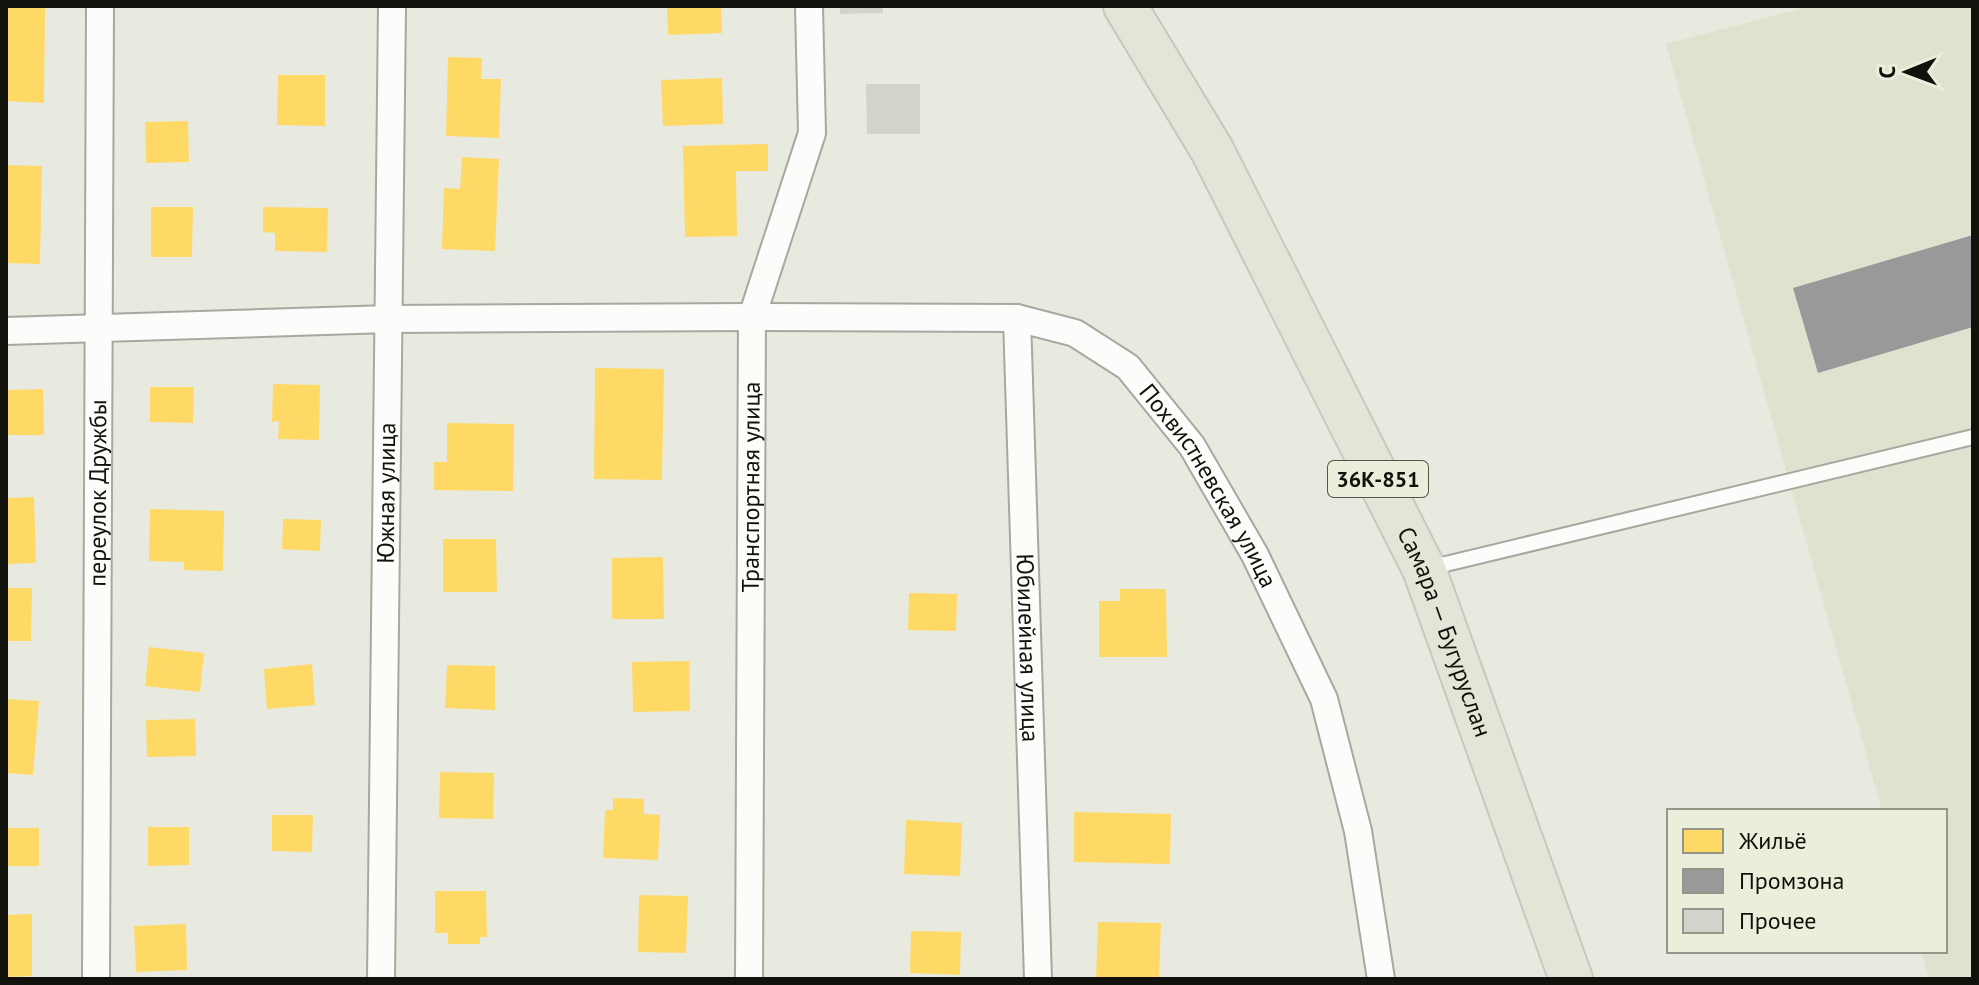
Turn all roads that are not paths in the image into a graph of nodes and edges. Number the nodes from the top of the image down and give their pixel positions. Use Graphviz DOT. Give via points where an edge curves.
graph roads {
  1 [pos="100,6"];
  2 [pos="392,6"];
  3 [pos="809,6"];
  4 [pos="1125,6"];
  5 [pos="752,317"];
  6 [pos="1017,318"];
  7 [pos="389,319"];
  8 [pos="100,330"];
  9 [pos="6,331"];
  10 [pos="1973,437"];
  11 [pos="1424,569"];
  12 [pos="96,979"];
  13 [pos="381,979"];
  14 [pos="749,979"];
  15 [pos="1038,979"];
  16 [pos="1381,979"];
  17 [pos="1571,979"];
  1 -- 8 [label="street, переулок Дружбы"];
  2 -- 7 [label="street, Южная улица"];
  3 -- 5 [label="street, Транспортная улица" via="812,133"];
  4 -- 11 [label="main road, Самара — Бугуруслан / 36К-851" via="1212,150"];
  5 -- 6 [label="street, Похвистневская улица"];
  5 -- 7 [label="street, Похвистневская улица"];
  5 -- 14 [label="street, Транспортная улица"];
  6 -- 15 [label="street, Юбилейная улица"];
  6 -- 16 [label="street, Похвистневская улица" via="1075,333 1128,367 1192,446 1255,555 1324,699 1358,831"];
  7 -- 8 [label="street, Похвистневская улица"];
  7 -- 13 [label="street, Южная улица"];
  8 -- 9 [label="street, Похвистневская улица"];
  8 -- 12 [label="street, переулок Дружбы"];
  10 -- 11 [label="lane"];
  11 -- 17 [label="main road, Самара — Бугуруслан / 36К-851"];
}
